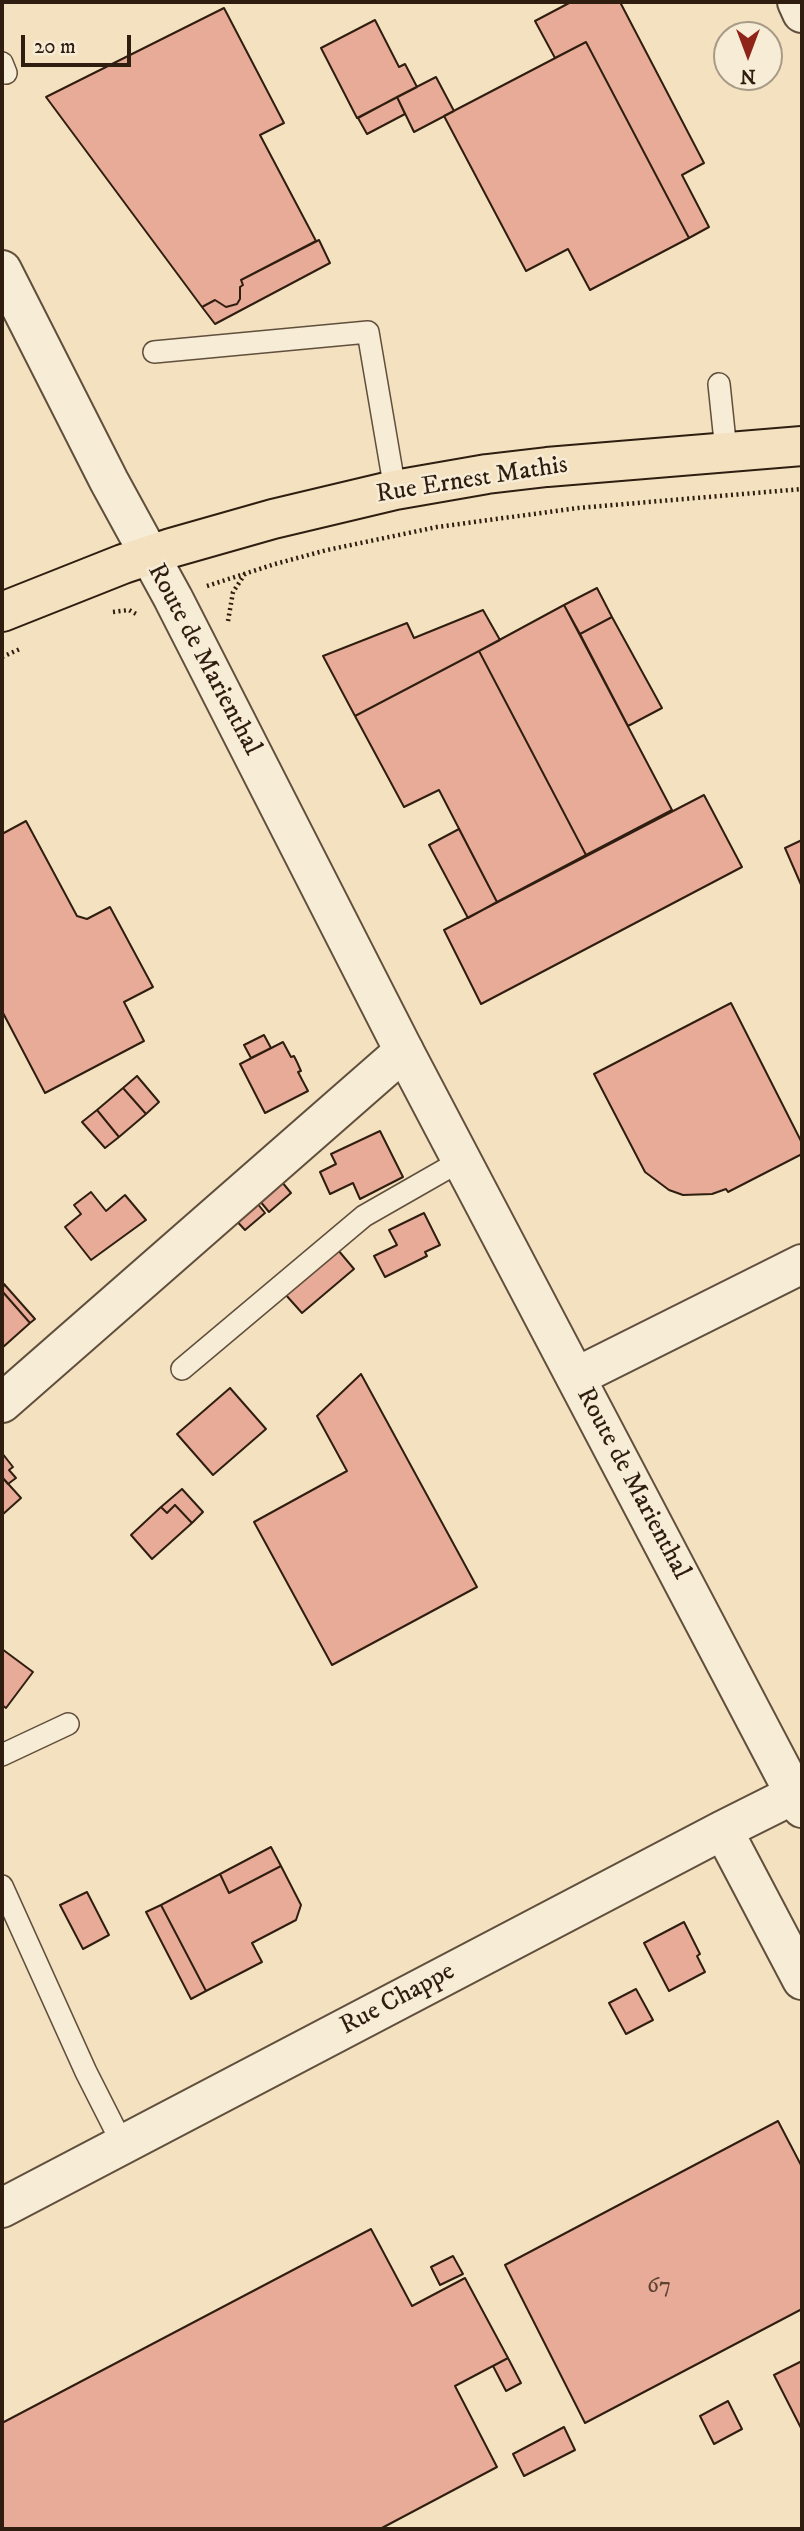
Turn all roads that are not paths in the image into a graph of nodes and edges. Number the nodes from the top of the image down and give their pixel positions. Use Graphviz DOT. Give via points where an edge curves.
graph roads {
  1 [pos="797,2"];
  2 [pos="802,13"];
  3 [pos="2,270"];
  4 [pos="154,352"];
  5 [pos="719,384"];
  6 [pos="802,446"];
  7 [pos="726,451"];
  8 [pos="396,490"];
  9 [pos="148,555"];
  10 [pos="2,612"];
  11 [pos="404,1051"];
  12 [pos="462,1160"];
  13 [pos="802,1264"];
  14 [pos="181,1369"];
  15 [pos="576,1377"];
  16 [pos="2,1403"];
  17 [pos="68,1724"];
  18 [pos="2,1755"];
  19 [pos="799,1801"];
  20 [pos="723,1829"];
  21 [pos="2,1886"];
  22 [pos="802,1980"];
  23 [pos="122,2145"];
  24 [pos="2,2208"];
  1 -- 2 [label="street"];
  3 -- 9 [label="street, Route de Marienthal"];
  4 -- 8 [label="lane" via="368,332"];
  5 -- 7 [label="lane"];
  6 -- 7 [label="main road, Rue Ernest Mathis"];
  7 -- 8 [label="main road, Rue Ernest Mathis" via="487,474"];
  8 -- 9 [label="main road, Rue Ernest Mathis"];
  9 -- 10 [label="main road, Rue Ernest Mathis"];
  9 -- 11 [label="street, Route de Marienthal"];
  11 -- 12 [label="street, Route de Marienthal"];
  11 -- 16 [label="street"];
  12 -- 14 [label="lane" via="364,1216"];
  12 -- 15 [label="street, Route de Marienthal"];
  13 -- 15 [label="street"];
  15 -- 19 [label="street, Route de Marienthal"];
  17 -- 18 [label="lane"];
  19 -- 20 [label="street, Rue Chappe"];
  20 -- 22 [label="street"];
  20 -- 23 [label="street, Rue Chappe"];
  21 -- 23 [label="lane"];
  23 -- 24 [label="street, Rue Chappe"];
}
